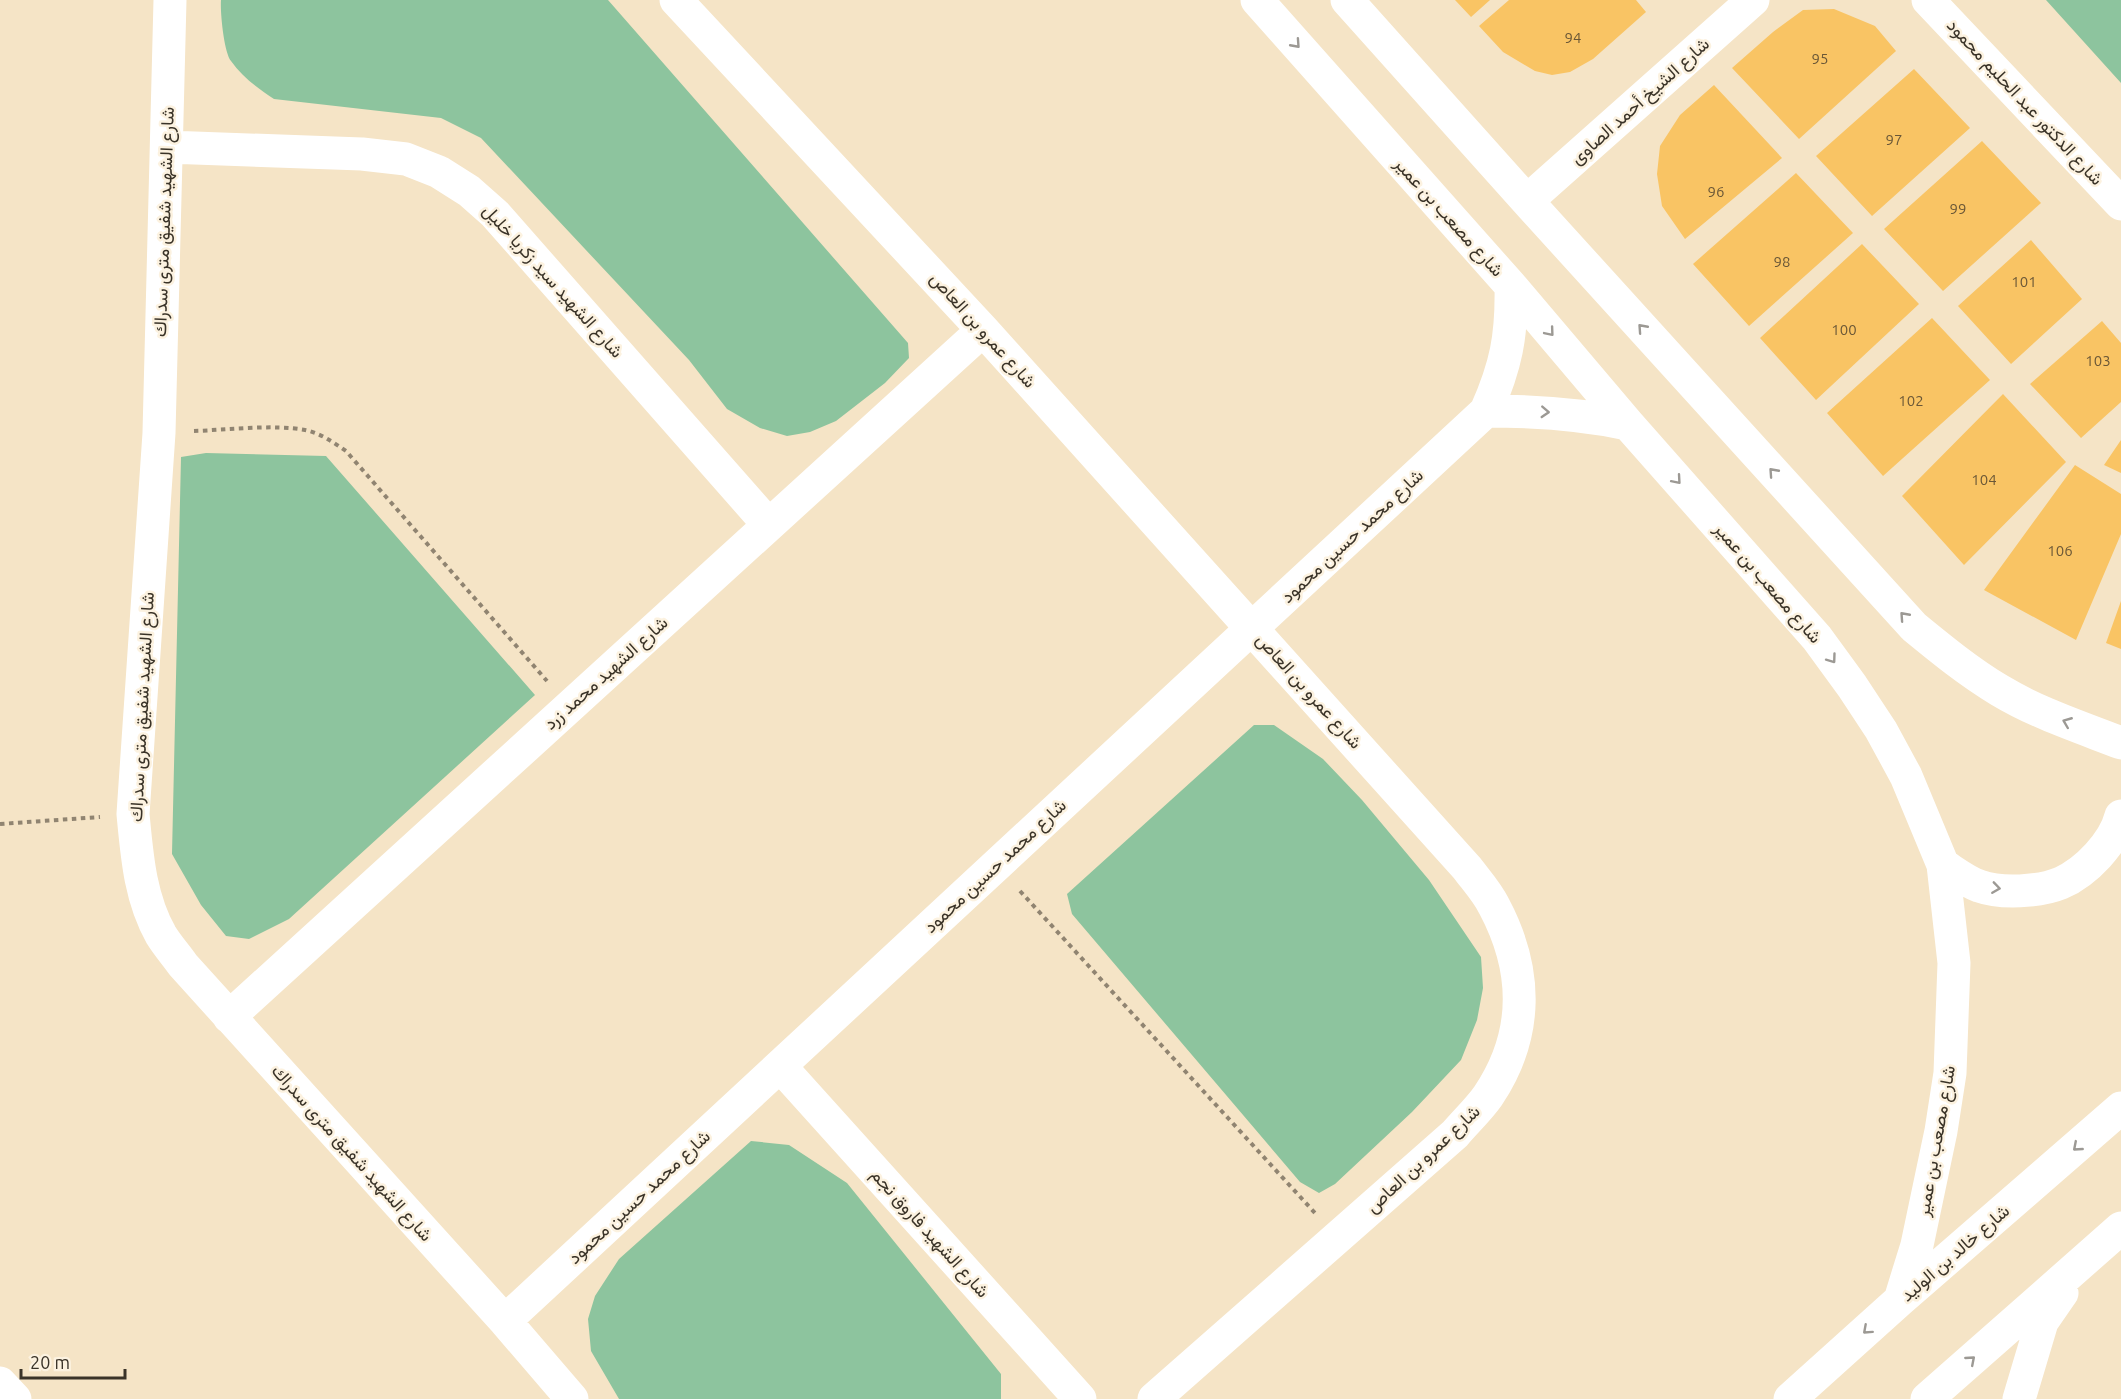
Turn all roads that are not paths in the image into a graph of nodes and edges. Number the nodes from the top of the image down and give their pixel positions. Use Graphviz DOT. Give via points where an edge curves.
graph roads {
  1 [pos="170,0"];
  2 [pos="676,0"];
  3 [pos="1257,0"];
  4 [pos="1347,0"];
  5 [pos="1753,0"];
  6 [pos="1928,0"];
  7 [pos="166,147"];
  8 [pos="1527,201"];
  9 [pos="2121,204"];
  10 [pos="1511,286"];
  11 [pos="983,330"];
  12 [pos="1486,411"];
  13 [pos="1628,424"];
  14 [pos="768,524"];
  15 [pos="1252,628"];
  16 [pos="2121,743"];
  17 [pos="2121,816"];
  18 [pos="1943,865"];
  19 [pos="229,1017"];
  20 [pos="780,1066"];
  21 [pos="2121,1108"];
  22 [pos="2121,1228"];
  23 [pos="2084,1262"];
  24 [pos="1900,1300"];
  25 [pos="505,1321"];
  26 [pos="0,1383"];
  27 [pos="15,1399"];
  28 [pos="572,1399"];
  29 [pos="1080,1399"];
  30 [pos="1154,1399"];
  31 [pos="1790,1399"];
  32 [pos="1927,1399"];
  33 [pos="2019,1399"];
  1 -- 7 [label="street, شارع الشهيد شفيق مترى سدراك"];
  2 -- 11 [label="street, شارع عمرو بن العاص"];
  3 -- 10 [label="street, شارع مصعب بن عمير, one-way"];
  4 -- 8 [label="street"];
  5 -- 8 [label="street, شارع الشيخ أحمد الصاوى"];
  6 -- 9 [label="street, شارع الدكتور عبد الحليم محمود"];
  7 -- 14 [label="street, شارع الشهيد سيد زكريا خليل" via="362,153 406,159 439,172 495,214"];
  7 -- 19 [label="street, شارع الشهيد شفيق مترى سدراك" via="159,433 133,814 146,901 161,934"];
  16 -- 8 [label="street, one-way" via="2000,691 1956,662 1914,627"];
  10 -- 12 [label="street, شارع محمد حسين محمود" via="1508,351"];
  10 -- 13 [label="street, شارع مصعب بن عمير, one-way"];
  11 -- 14 [label="street, شارع الشهيد محمد زرد"];
  11 -- 15 [label="street, شارع عمرو بن العاص"];
  12 -- 13 [label="street, one-way" via="1558,413"];
  12 -- 15 [label="street, شارع محمد حسين محمود"];
  13 -- 18 [label="street, شارع مصعب بن عمير, one-way" via="1817,638 1852,686 1906,776"];
  14 -- 19 [label="street, شارع الشهيد محمد زرد"];
  15 -- 20 [label="street, شارع محمد حسين محمود"];
  15 -- 30 [label="street, شارع عمرو بن العاص" via="1467,868 1493,904 1517,969 1520,1004 1516,1036 1488,1097 1455,1134"];
  18 -- 17 [label="street, one-way" via="1979,886 2020,892 2061,883 2095,860 2119,826"];
  18 -- 24 [label="street, شارع مصعب بن عمير" via="1954,963 1950,1073 1929,1192"];
  19 -- 25 [label="street, شارع الشهيد شفيق مترى سدراك"];
  20 -- 25 [label="street, شارع محمد حسين محمود"];
  20 -- 29 [label="street, شارع الشهيد فاروق نجم"];
  21 -- 24 [label="street, شارع خالد بن الوليد, one-way"];
  22 -- 23 [label="street"];
  32 -- 23 [label="street, one-way"];
  23 -- 33 [label="street" via="2042,1322"];
  24 -- 31 [label="street, شارع خالد بن الوليد, one-way"];
  25 -- 28 [label="street, شارع الشهيد شفيق مترى سدراك"];
  26 -- 27 [label="street"];
}
